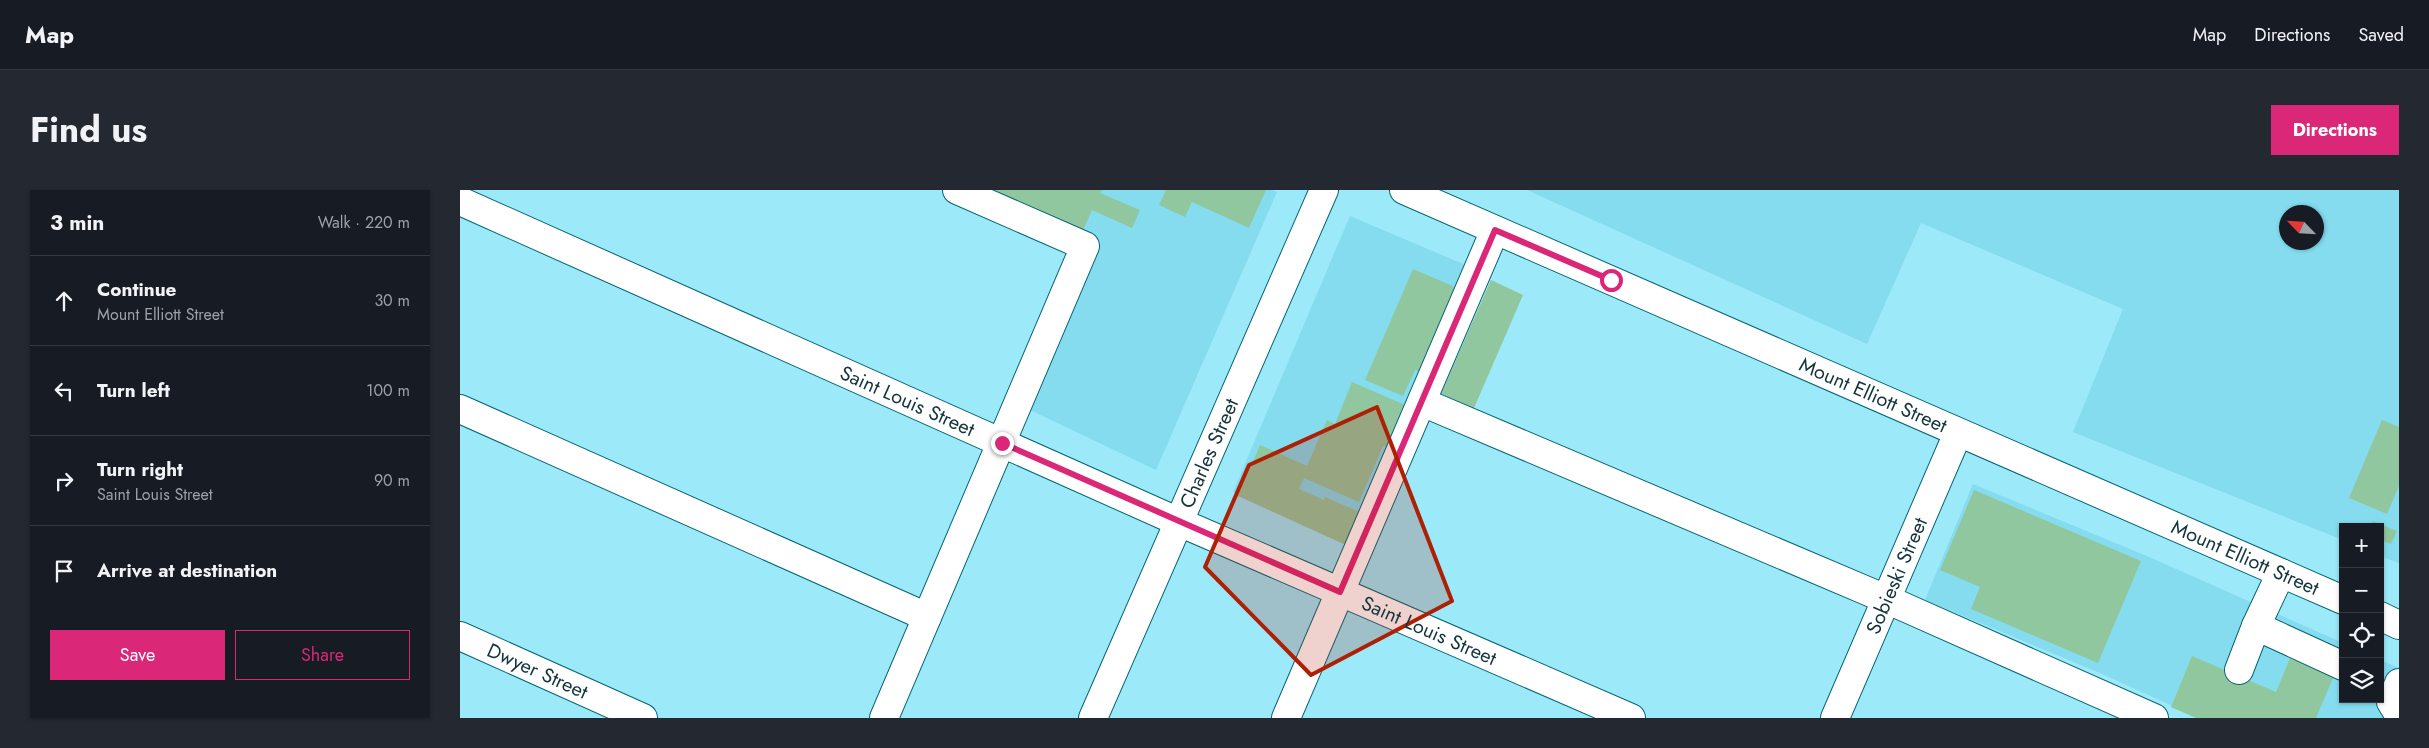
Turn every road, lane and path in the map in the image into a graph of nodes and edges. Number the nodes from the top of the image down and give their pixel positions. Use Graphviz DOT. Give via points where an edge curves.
graph roads {
  1 [pos="957,190"];
  2 [pos="1324,190"];
  3 [pos="1404,190"];
  4 [pos="460,201"];
  5 [pos="1495,230"];
  6 [pos="1422,402"];
  7 [pos="460,410"];
  8 [pos="1958,432"];
  9 [pos="1002,443"];
  10 [pos="1179,522"];
  11 [pos="2281,573"];
  12 [pos="1340,592"];
  13 [pos="2339,598"];
  14 [pos="1886,599"];
  15 [pos="927,617"];
  16 [pos="2384,618"];
  17 [pos="2399,625"];
  18 [pos="2256,626"];
  19 [pos="460,636"];
  20 [pos="2339,664"];
  21 [pos="2238,670"];
  22 [pos="643,718"];
  23 [pos="884,718"];
  24 [pos="1093,718"];
  25 [pos="1286,718"];
  26 [pos="1631,718"];
  27 [pos="1835,718"];
  28 [pos="2154,718"];
  1 -- 9 [label="street" via="1086,246"];
  2 -- 10 [label="street, Charles Street"];
  3 -- 5 [label="street, Mount Elliott Street"];
  4 -- 9 [label="street, Saint Louis Street"];
  5 -- 6 [label="street"];
  5 -- 8 [label="street, Mount Elliott Street"];
  6 -- 12 [label="street"];
  6 -- 14 [label="street"];
  7 -- 15 [label="street"];
  8 -- 11 [label="street, Mount Elliott Street"];
  8 -- 14 [label="street, Sobieski Street"];
  9 -- 10 [label="street, Saint Louis Street"];
  9 -- 15 [label="street"];
  10 -- 12 [label="street, Saint Louis Street"];
  10 -- 24 [label="street, Charles Street"];
  11 -- 13 [label="street, Mount Elliott Street"];
  11 -- 18 [label="street"];
  12 -- 25 [label="street"];
  12 -- 26 [label="street, Saint Louis Street"];
  14 -- 27 [label="street, Sobieski Street"];
  14 -- 28 [label="street"];
  15 -- 23 [label="street"];
  16 -- 17 [label="street"];
  18 -- 20 [label="street"];
  18 -- 21 [label="street"];
  19 -- 22 [label="street, Dwyer Street"];
}
